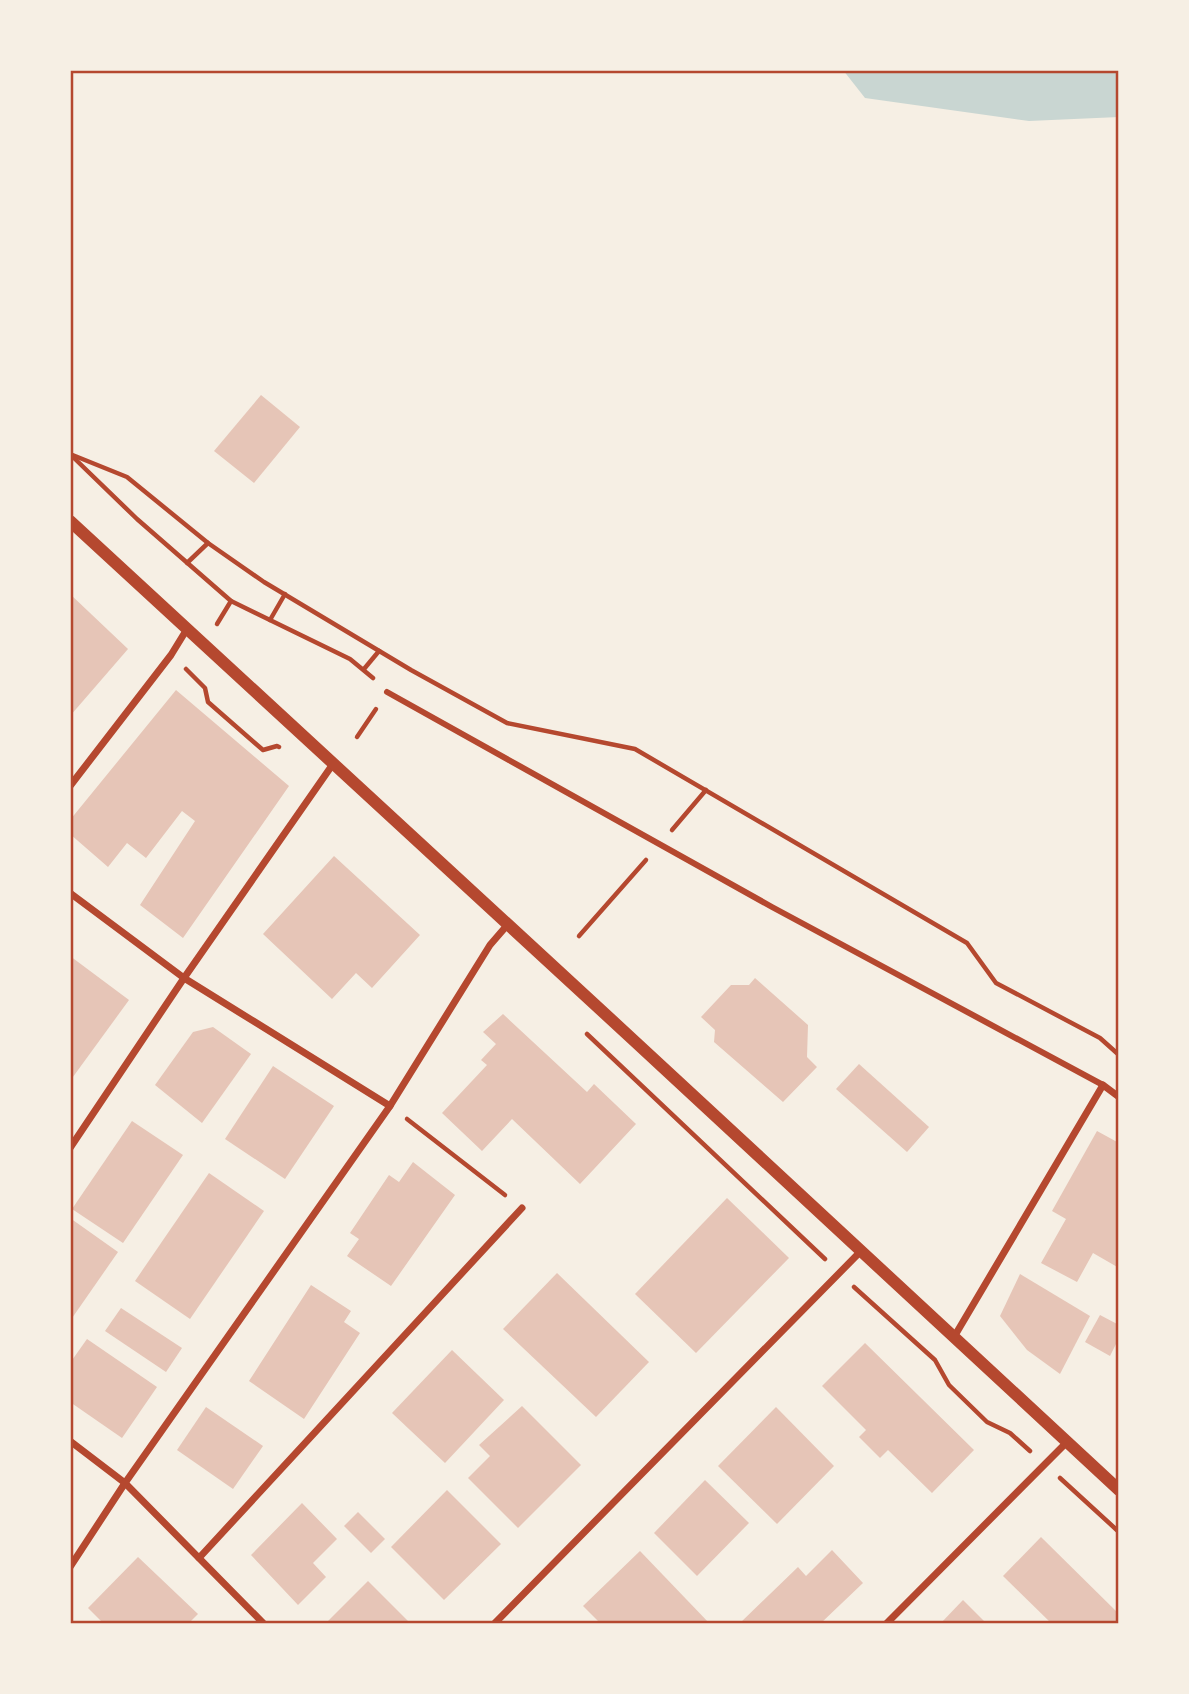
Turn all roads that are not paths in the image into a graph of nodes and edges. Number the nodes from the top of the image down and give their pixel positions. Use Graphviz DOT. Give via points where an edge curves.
graph roads {
  1 [pos="70,522"];
  2 [pos="187,629"];
  3 [pos="387,692"];
  4 [pos="333,764"];
  5 [pos="70,786"];
  6 [pos="70,893"];
  7 [pos="509,923"];
  8 [pos="184,978"];
  9 [pos="1103,1085"];
  10 [pos="1119,1097"];
  11 [pos="390,1106"];
  12 [pos="70,1148"];
  13 [pos="522,1208"];
  14 [pos="861,1251"];
  15 [pos="954,1337"];
  16 [pos="70,1441"];
  17 [pos="1067,1442"];
  18 [pos="125,1483"];
  19 [pos="1119,1490"];
  20 [pos="199,1558"];
  21 [pos="70,1567"];
  22 [pos="264,1624"];
  23 [pos="494,1624"];
  24 [pos="886,1624"];
  1 -- 2 [label="street"];
  2 -- 4 [label="street"];
  2 -- 5 [label="street"];
  3 -- 9 [label="street"];
  4 -- 7 [label="street"];
  4 -- 8 [label="street"];
  6 -- 8 [label="street"];
  7 -- 11 [label="street" via="490,945"];
  7 -- 14 [label="street"];
  8 -- 11 [label="street"];
  8 -- 12 [label="street"];
  9 -- 10 [label="street"];
  9 -- 15 [label="street"];
  11 -- 18 [label="street"];
  13 -- 20 [label="street"];
  14 -- 15 [label="street"];
  14 -- 23 [label="street"];
  15 -- 17 [label="street"];
  16 -- 18 [label="street"];
  17 -- 19 [label="street"];
  17 -- 24 [label="street"];
  18 -- 20 [label="street"];
  18 -- 21 [label="street"];
  20 -- 22 [label="street"];
}
